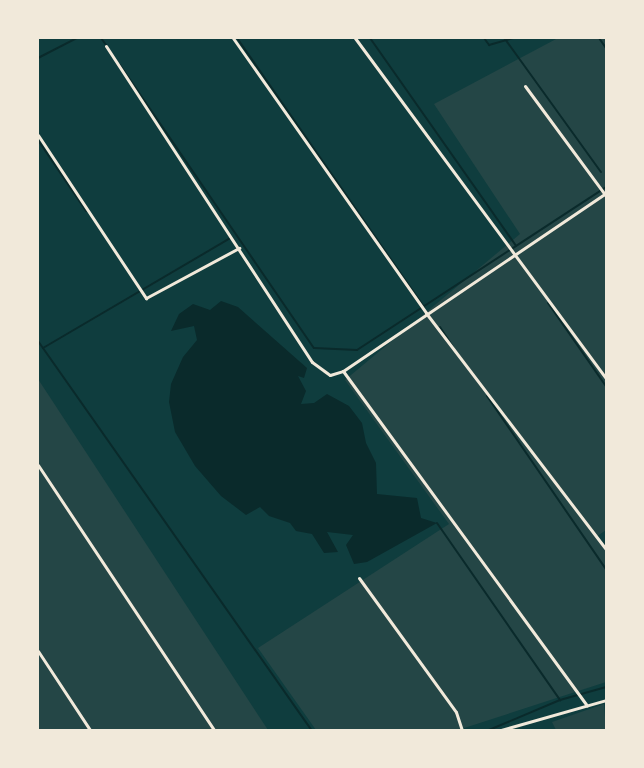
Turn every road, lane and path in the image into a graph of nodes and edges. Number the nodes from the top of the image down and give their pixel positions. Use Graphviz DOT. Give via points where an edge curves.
graph roads {
  1 [pos="232,38"];
  2 [pos="355,38"];
  3 [pos="106,46"];
  4 [pos="525,86"];
  5 [pos="38,135"];
  6 [pos="606,194"];
  7 [pos="239,248"];
  8 [pos="512,255"];
  9 [pos="426,313"];
  10 [pos="343,371"];
  11 [pos="606,379"];
  12 [pos="38,465"];
  13 [pos="606,549"];
  14 [pos="359,578"];
  15 [pos="38,651"];
  16 [pos="606,700"];
  17 [pos="587,706"];
  18 [pos="90,730"];
  19 [pos="214,730"];
  20 [pos="462,730"];
  21 [pos="501,730"];
  1 -- 9 [label="street"];
  2 -- 8 [label="street"];
  3 -- 7 [label="street"];
  4 -- 6 [label="street"];
  5 -- 7 [label="street" via="146,298"];
  6 -- 8 [label="street"];
  7 -- 10 [label="street" via="312,362 330,375"];
  8 -- 9 [label="street"];
  8 -- 11 [label="street"];
  9 -- 10 [label="street"];
  9 -- 13 [label="street"];
  10 -- 17 [label="street"];
  12 -- 19 [label="street"];
  14 -- 20 [label="street" via="456,712"];
  15 -- 18 [label="street"];
  16 -- 17 [label="street"];
  17 -- 21 [label="street"];
}
